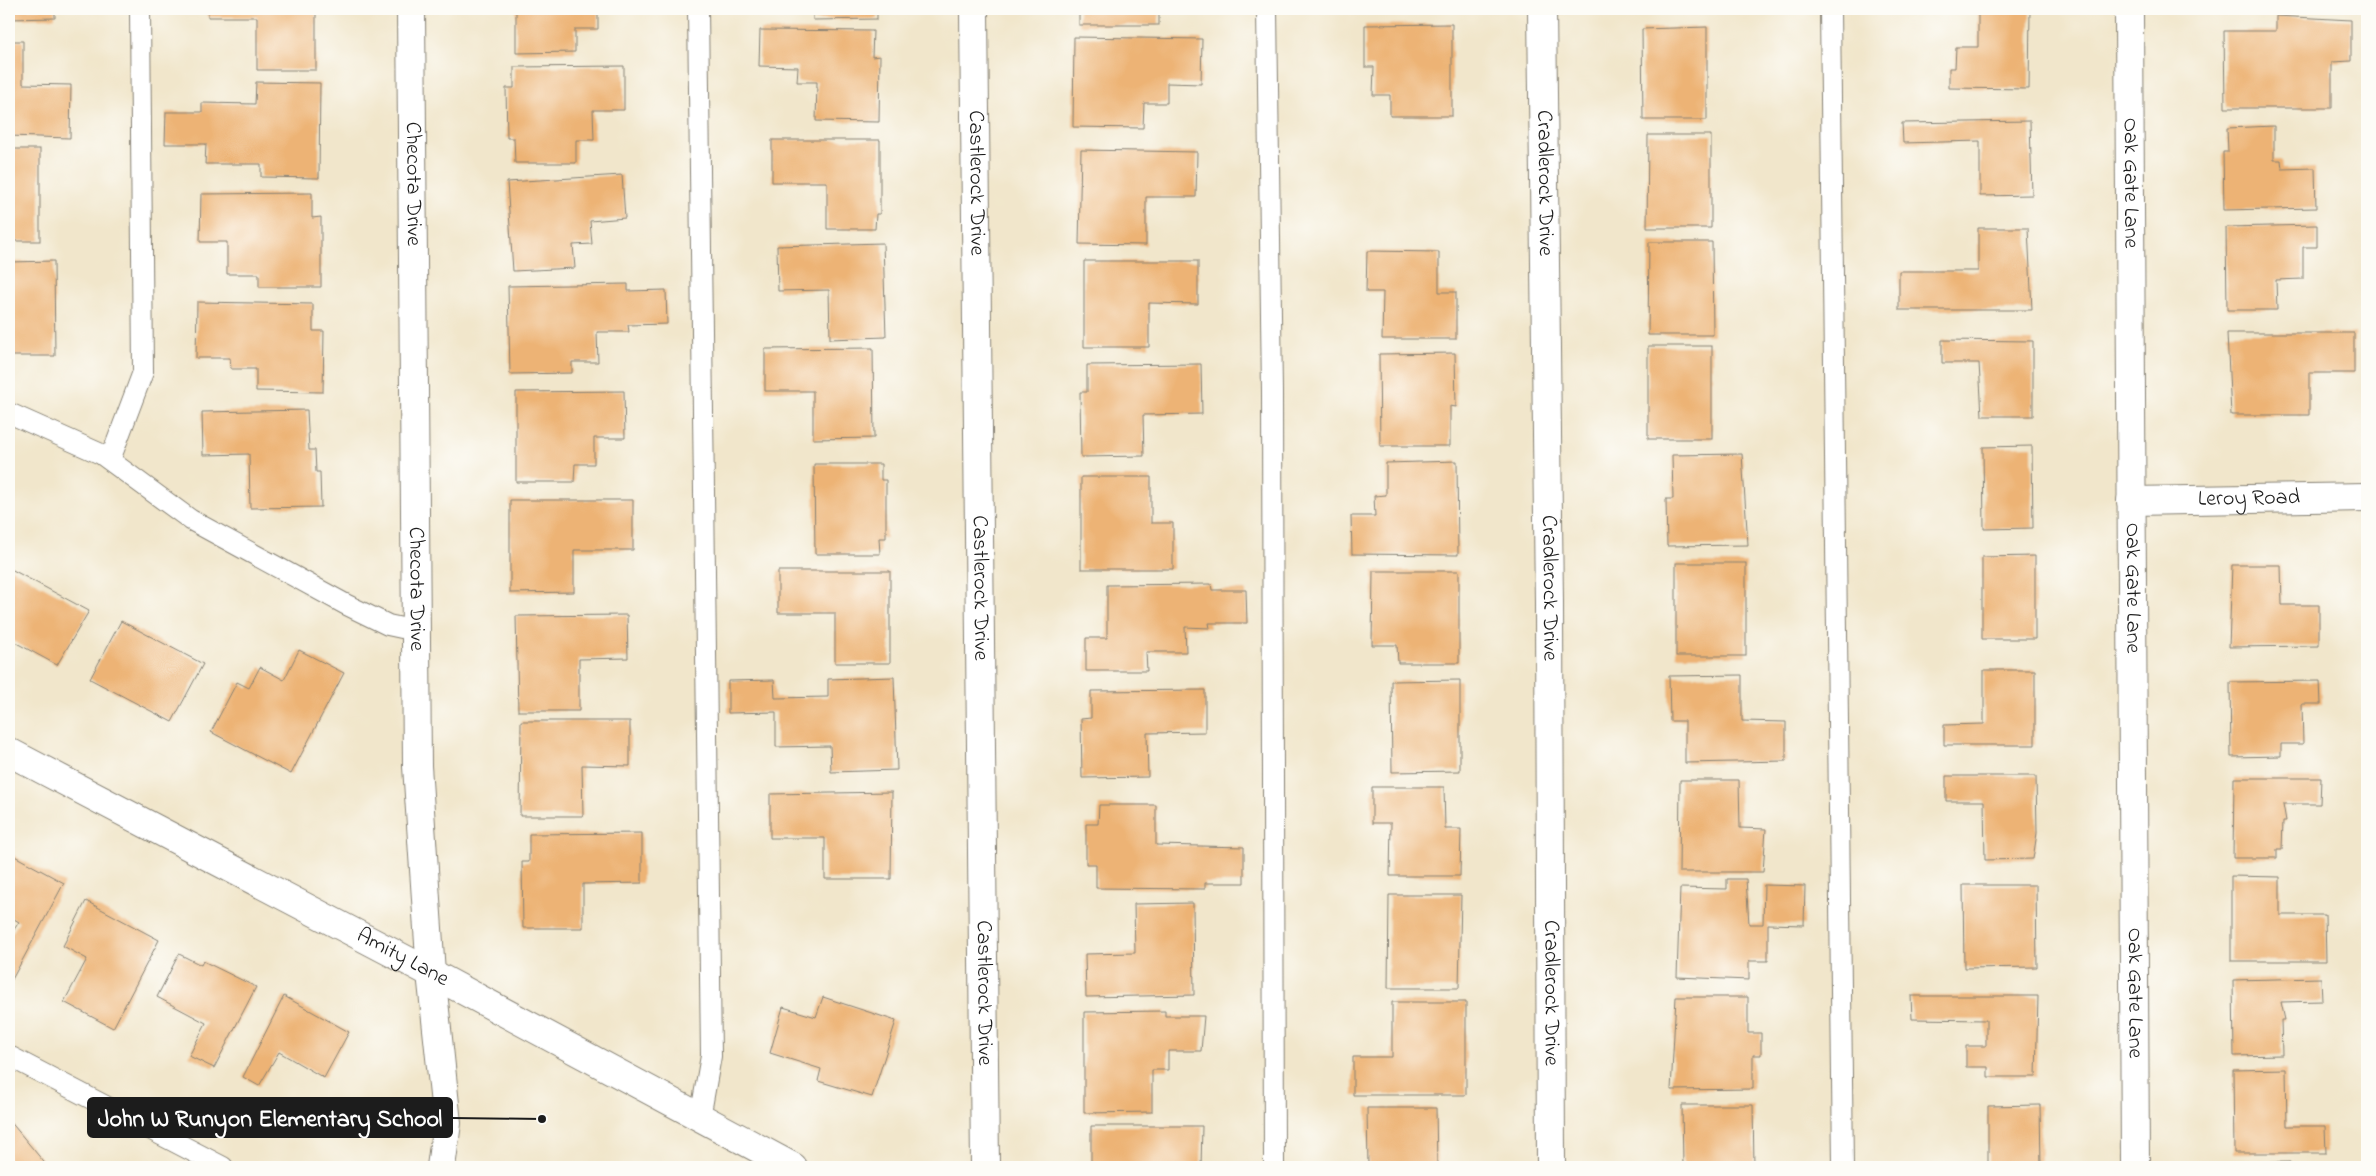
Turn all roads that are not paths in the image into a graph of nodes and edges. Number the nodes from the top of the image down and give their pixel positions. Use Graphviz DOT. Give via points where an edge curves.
graph roads {
  1 [pos="140,9"];
  2 [pos="411,9"];
  3 [pos="698,9"];
  4 [pos="974,9"];
  5 [pos="1267,9"];
  6 [pos="1542,9"];
  7 [pos="1830,9"];
  8 [pos="2129,9"];
  9 [pos="9,412"];
  10 [pos="110,460"];
  11 [pos="2367,497"];
  12 [pos="2131,501"];
  13 [pos="416,631"];
  14 [pos="9,752"];
  15 [pos="431,973"];
  16 [pos="9,1056"];
  17 [pos="700,1118"];
  18 [pos="195,1161"];
  19 [pos="223,1167"];
  20 [pos="440,1167"];
  21 [pos="792,1167"];
  22 [pos="985,1167"];
  23 [pos="1274,1167"];
  24 [pos="1550,1167"];
  25 [pos="1843,1167"];
  26 [pos="2134,1167"];
  1 -- 10 [label="lane" via="143,372"];
  2 -- 13 [label="street, Checota Drive"];
  3 -- 17 [label="lane" via="711,1056"];
  4 -- 22 [label="street, Castlerock Drive"];
  5 -- 23 [label="lane" via="1272,402"];
  6 -- 24 [label="street, Cradlerock Drive" via="1550,603"];
  7 -- 25 [label="lane"];
  8 -- 12 [label="street, Oak Gate Lane"];
  9 -- 10 [label="lane"];
  10 -- 13 [label="lane" via="191,520 345,604 388,625"];
  11 -- 12 [label="street, Leroy Road"];
  12 -- 26 [label="street, Oak Gate Lane"];
  13 -- 15 [label="street, Checota Drive" via="417,766"];
  14 -- 15 [label="street, Amity Lane"];
  15 -- 17 [label="street, Amity Lane"];
  15 -- 20 [label="street, Checota Drive" via="447,1123"];
  16 -- 18 [label="lane"];
  17 -- 21 [label="street, Amity Lane"];
  18 -- 19 [label="lane"];
}
